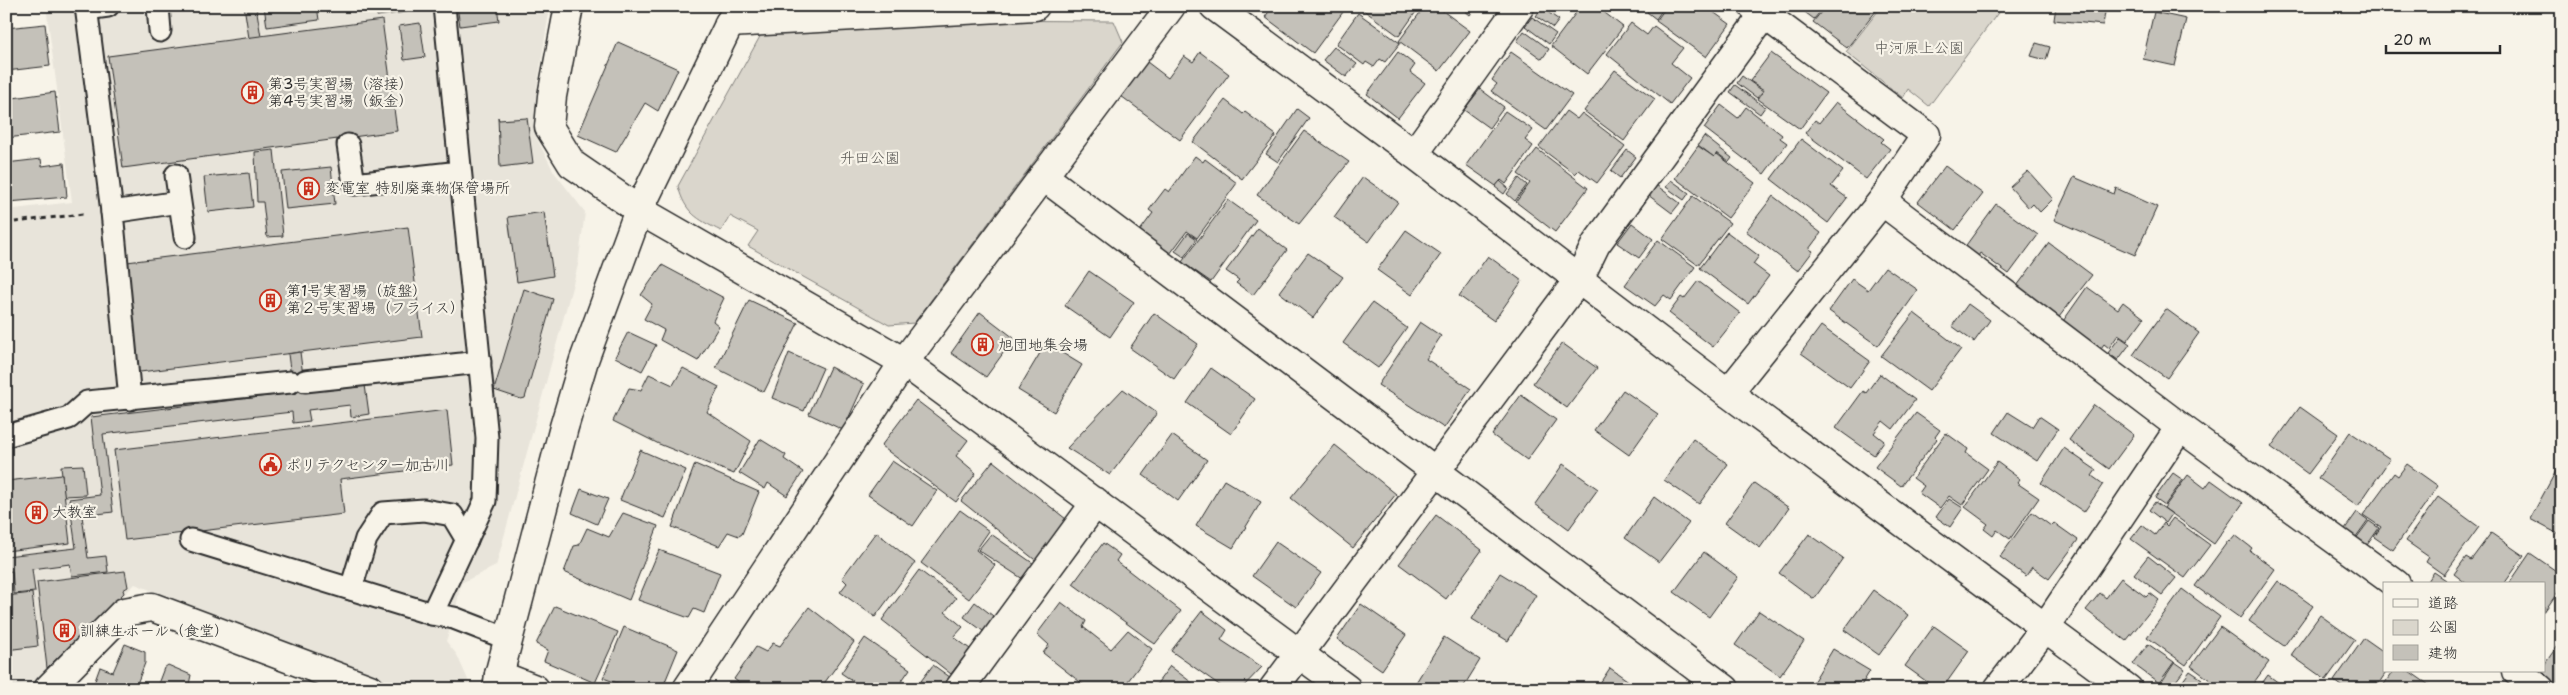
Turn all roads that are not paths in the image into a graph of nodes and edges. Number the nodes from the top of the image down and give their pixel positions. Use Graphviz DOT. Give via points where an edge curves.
graph roads {
  1 [pos="108,6"];
  2 [pos="158,6"];
  3 [pos="444,6"];
  4 [pos="569,6"];
  5 [pos="1035,6"];
  6 [pos="1171,6"];
  7 [pos="1214,6"];
  8 [pos="1520,6"];
  9 [pos="86,8"];
  10 [pos="1758,10"];
  11 [pos="733,14"];
  12 [pos="160,32"];
  13 [pos="348,145"];
  14 [pos="1414,154"];
  15 [pos="460,172"];
  16 [pos="176,174"];
  17 [pos="1043,176"];
  18 [pos="1882,201"];
  19 [pos="179,202"];
  20 [pos="639,210"];
  21 [pos="112,212"];
  22 [pos="186,237"];
  23 [pos="1580,279"];
  24 [pos="480,362"];
  25 [pos="904,362"];
  26 [pos="1728,393"];
  27 [pos="130,399"];
  28 [pos="2180,427"];
  29 [pos="6,436"];
  30 [pos="1436,472"];
  31 [pos="1096,502"];
  32 [pos="191,540"];
  33 [pos="467,540"];
  34 [pos="2393,582"];
  35 [pos="351,589"];
  36 [pos="432,614"];
  37 [pos="2046,628"];
  38 [pos="508,639"];
  39 [pos="1300,654"];
  40 [pos="2517,672"];
  41 [pos="498,682"];
  42 [pos="48,689"];
  43 [pos="370,689"];
  44 [pos="535,689"];
  45 [pos="687,689"];
  46 [pos="959,689"];
  47 [pos="1273,689"];
  48 [pos="1346,689"];
  49 [pos="1726,689"];
  50 [pos="1998,689"];
  51 [pos="2128,689"];
  52 [pos="2540,689"];
  1 -- 9 [label="lane"];
  2 -- 12 [label="lane"];
  3 -- 15 [label="lane"];
  4 -- 20 [label="street" via="552,96 550,127 572,164"];
  5 -- 11 [label="street"];
  6 -- 17 [label="street"];
  7 -- 14 [label="street"];
  8 -- 14 [label="street"];
  9 -- 21 [label="lane"];
  10 -- 18 [label="street" via="1926,135"];
  10 -- 23 [label="street" via="1596,244"];
  11 -- 20 [label="street"];
  13 -- 15 [label="lane" via="354,184"];
  14 -- 23 [label="street"];
  15 -- 24 [label="lane"];
  16 -- 19 [label="lane"];
  17 -- 25 [label="street"];
  17 -- 30 [label="street"];
  18 -- 26 [label="street"];
  18 -- 28 [label="street"];
  19 -- 21 [label="lane"];
  19 -- 22 [label="lane"];
  20 -- 25 [label="street"];
  20 -- 38 [label="street" via="584,360"];
  21 -- 27 [label="lane"];
  23 -- 26 [label="street"];
  23 -- 30 [label="street"];
  24 -- 27 [label="lane"];
  24 -- 33 [label="lane" via="487,438 485,501"];
  25 -- 31 [label="street"];
  25 -- 45 [label="street"];
  26 -- 37 [label="street"];
  27 -- 29 [label="lane" via="87,402 69,418"];
  28 -- 34 [label="street"];
  28 -- 37 [label="street"];
  30 -- 39 [label="street"];
  30 -- 49 [label="street"];
  31 -- 39 [label="street"];
  31 -- 46 [label="street"];
  32 -- 35 [label="lane"];
  33 -- 35 [label="lane" via="452,515 424,510 383,513 366,539"];
  33 -- 36 [label="lane"];
  35 -- 36 [label="lane"];
  36 -- 38 [label="lane" via="454,618"];
  37 -- 50 [label="street"];
  37 -- 51 [label="street"];
  38 -- 41 [label="street"];
  39 -- 47 [label="street"];
  39 -- 48 [label="street"];
  40 -- 52 [label="street"];
  41 -- 44 [label="street"];
  42 -- 43 [label="street" via="124,612 152,607"];
}
